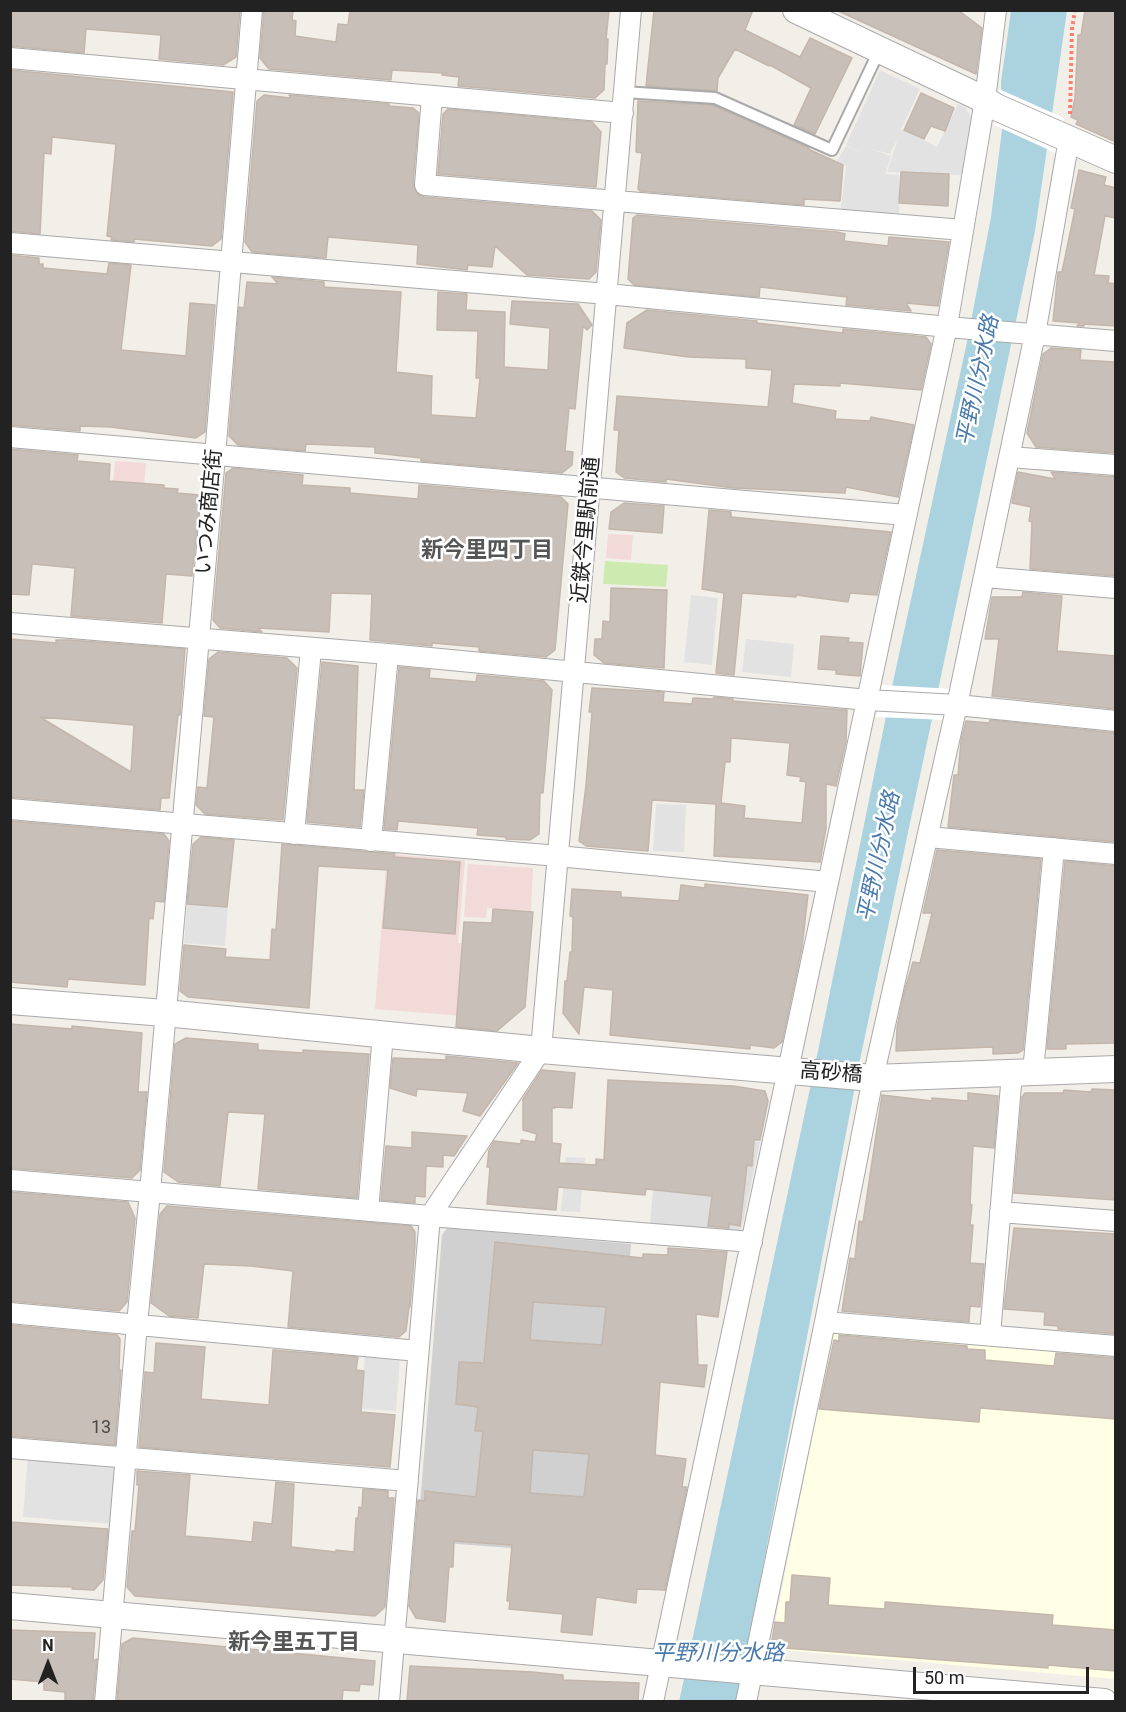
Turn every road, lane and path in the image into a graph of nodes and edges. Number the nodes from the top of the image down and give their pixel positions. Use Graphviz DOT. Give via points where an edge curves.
graph roads {
  1 [pos="252,10"];
  2 [pos="632,10"];
  3 [pos="796,10"];
  4 [pos="996,10"];
  5 [pos="1075,10"];
  6 [pos="879,50"];
  7 [pos="10,58"];
  8 [pos="247,78"];
  9 [pos="624,92"];
  10 [pos="432,96"];
  11 [pos="991,104"];
  12 [pos="622,113"];
  13 [pos="1065,137"];
  14 [pos="1116,160"];
  15 [pos="615,202"];
  16 [pos="963,230"];
  17 [pos="10,243"];
  18 [pos="230,263"];
  19 [pos="607,294"];
  20 [pos="953,327"];
  21 [pos="1031,334"];
  22 [pos="1116,341"];
  23 [pos="10,437"];
  24 [pos="215,456"];
  25 [pos="1009,457"];
  26 [pos="1116,465"];
  27 [pos="591,487"];
  28 [pos="906,515"];
  29 [pos="984,577"];
  30 [pos="1116,588"];
  31 [pos="10,623"];
  32 [pos="198,640"];
  33 [pos="310,649"];
  34 [pos="388,654"];
  35 [pos="573,671"];
  36 [pos="874,700"];
  37 [pos="954,705"];
  38 [pos="1116,721"];
  39 [pos="10,809"];
  40 [pos="182,824"];
  41 [pos="294,834"];
  42 [pos="928,837"];
  43 [pos="371,841"];
  44 [pos="1054,848"];
  45 [pos="1116,854"];
  46 [pos="558,856"];
  47 [pos="828,882"];
  48 [pos="10,1001"];
  49 [pos="165,1013"];
  50 [pos="383,1034"];
  51 [pos="541,1050"];
  52 [pos="1116,1069"];
  53 [pos="788,1071"];
  54 [pos="1022,1072"];
  55 [pos="873,1078"];
  56 [pos="10,1180"];
  57 [pos="150,1192"];
  58 [pos="368,1211"];
  59 [pos="1000,1212"];
  60 [pos="430,1216"];
  61 [pos="1116,1221"];
  62 [pos="752,1242"];
  63 [pos="10,1313"];
  64 [pos="825,1322"];
  65 [pos="137,1324"];
  66 [pos="990,1335"];
  67 [pos="1116,1346"];
  68 [pos="418,1351"];
  69 [pos="10,1448"];
  70 [pos="126,1458"];
  71 [pos="408,1481"];
  72 [pos="10,1606"];
  73 [pos="113,1615"];
  74 [pos="395,1640"];
  75 [pos="662,1662"];
  76 [pos="753,1671"];
  77 [pos="958,1696"];
  78 [pos="105,1701"];
  79 [pos="389,1701"];
  80 [pos="653,1701"];
  81 [pos="746,1701"];
  82 [pos="1104,1701"];
  1 -- 8 [label="street, いつみ商店街"];
  2 -- 9 [label="street, 近鉄今里駅前通"];
  3 -- 6 [label="street"];
  4 -- 11 [label="street"];
  5 -- 13 [label="path"];
  6 -- 9 [label="lane" via="832,150 715,98"];
  6 -- 11 [label="street"];
  7 -- 8 [label="street"];
  8 -- 10 [label="street"];
  8 -- 18 [label="street, いつみ商店街"];
  9 -- 12 [label="street, 近鉄今里駅前通"];
  10 -- 12 [label="street"];
  10 -- 15 [label="street" via="425,186"];
  11 -- 13 [label="street"];
  11 -- 16 [label="street"];
  12 -- 15 [label="street, 近鉄今里駅前通"];
  13 -- 14 [label="street"];
  13 -- 21 [label="street"];
  15 -- 16 [label="street"];
  15 -- 19 [label="street, 近鉄今里駅前通"];
  16 -- 20 [label="street"];
  17 -- 18 [label="street"];
  18 -- 19 [label="street"];
  18 -- 24 [label="street, いつみ商店街"];
  19 -- 20 [label="street"];
  19 -- 27 [label="street, 近鉄今里駅前通"];
  20 -- 21 [label="street"];
  20 -- 28 [label="street"];
  21 -- 22 [label="street"];
  21 -- 25 [label="street"];
  23 -- 24 [label="street"];
  24 -- 27 [label="street"];
  24 -- 32 [label="street, いつみ商店街"];
  25 -- 26 [label="street"];
  25 -- 29 [label="street"];
  27 -- 28 [label="street"];
  27 -- 35 [label="street, 近鉄今里駅前通"];
  28 -- 36 [label="street"];
  29 -- 30 [label="street"];
  29 -- 37 [label="street"];
  31 -- 32 [label="street"];
  32 -- 33 [label="street"];
  32 -- 40 [label="street, いつみ商店街"];
  33 -- 34 [label="street"];
  33 -- 41 [label="street"];
  34 -- 35 [label="street"];
  34 -- 43 [label="street"];
  35 -- 36 [label="street"];
  35 -- 46 [label="street, 近鉄今里駅前通"];
  36 -- 37 [label="street"];
  36 -- 47 [label="street"];
  37 -- 38 [label="street"];
  37 -- 42 [label="street"];
  39 -- 40 [label="street"];
  40 -- 41 [label="street"];
  40 -- 49 [label="street, いつみ商店街"];
  41 -- 43 [label="street"];
  42 -- 44 [label="street"];
  42 -- 55 [label="street"];
  43 -- 46 [label="street"];
  44 -- 45 [label="street"];
  44 -- 54 [label="street"];
  46 -- 47 [label="street"];
  46 -- 51 [label="street, 近鉄今里駅前通"];
  47 -- 53 [label="street"];
  48 -- 49 [label="street, 高砂橋"];
  49 -- 50 [label="street, 高砂橋"];
  49 -- 57 [label="street, いつみ商店街"];
  50 -- 51 [label="street, 高砂橋"];
  50 -- 58 [label="street"];
  51 -- 53 [label="street, 高砂橋"];
  51 -- 60 [label="street"];
  52 -- 54 [label="street, 高砂橋"];
  53 -- 55 [label="street, 高砂橋"];
  53 -- 62 [label="street"];
  54 -- 55 [label="street, 高砂橋"];
  54 -- 59 [label="street"];
  55 -- 64 [label="street"];
  56 -- 57 [label="street"];
  57 -- 58 [label="street"];
  57 -- 65 [label="street, いつみ商店街"];
  58 -- 60 [label="street"];
  59 -- 61 [label="street"];
  59 -- 66 [label="street"];
  60 -- 62 [label="street"];
  60 -- 68 [label="street"];
  62 -- 75 [label="street"];
  63 -- 65 [label="street"];
  64 -- 66 [label="street"];
  64 -- 76 [label="street"];
  65 -- 68 [label="street"];
  65 -- 70 [label="street, いつみ商店街"];
  66 -- 67 [label="street"];
  68 -- 71 [label="street"];
  69 -- 70 [label="street"];
  70 -- 71 [label="street"];
  70 -- 73 [label="street, いつみ商店街"];
  71 -- 74 [label="street"];
  72 -- 73 [label="street"];
  73 -- 74 [label="street"];
  73 -- 78 [label="street, いつみ商店街"];
  74 -- 75 [label="street"];
  74 -- 79 [label="street"];
  75 -- 76 [label="street"];
  75 -- 80 [label="street"];
  76 -- 77 [label="street"];
  76 -- 81 [label="street"];
  77 -- 82 [label="street"];
}
